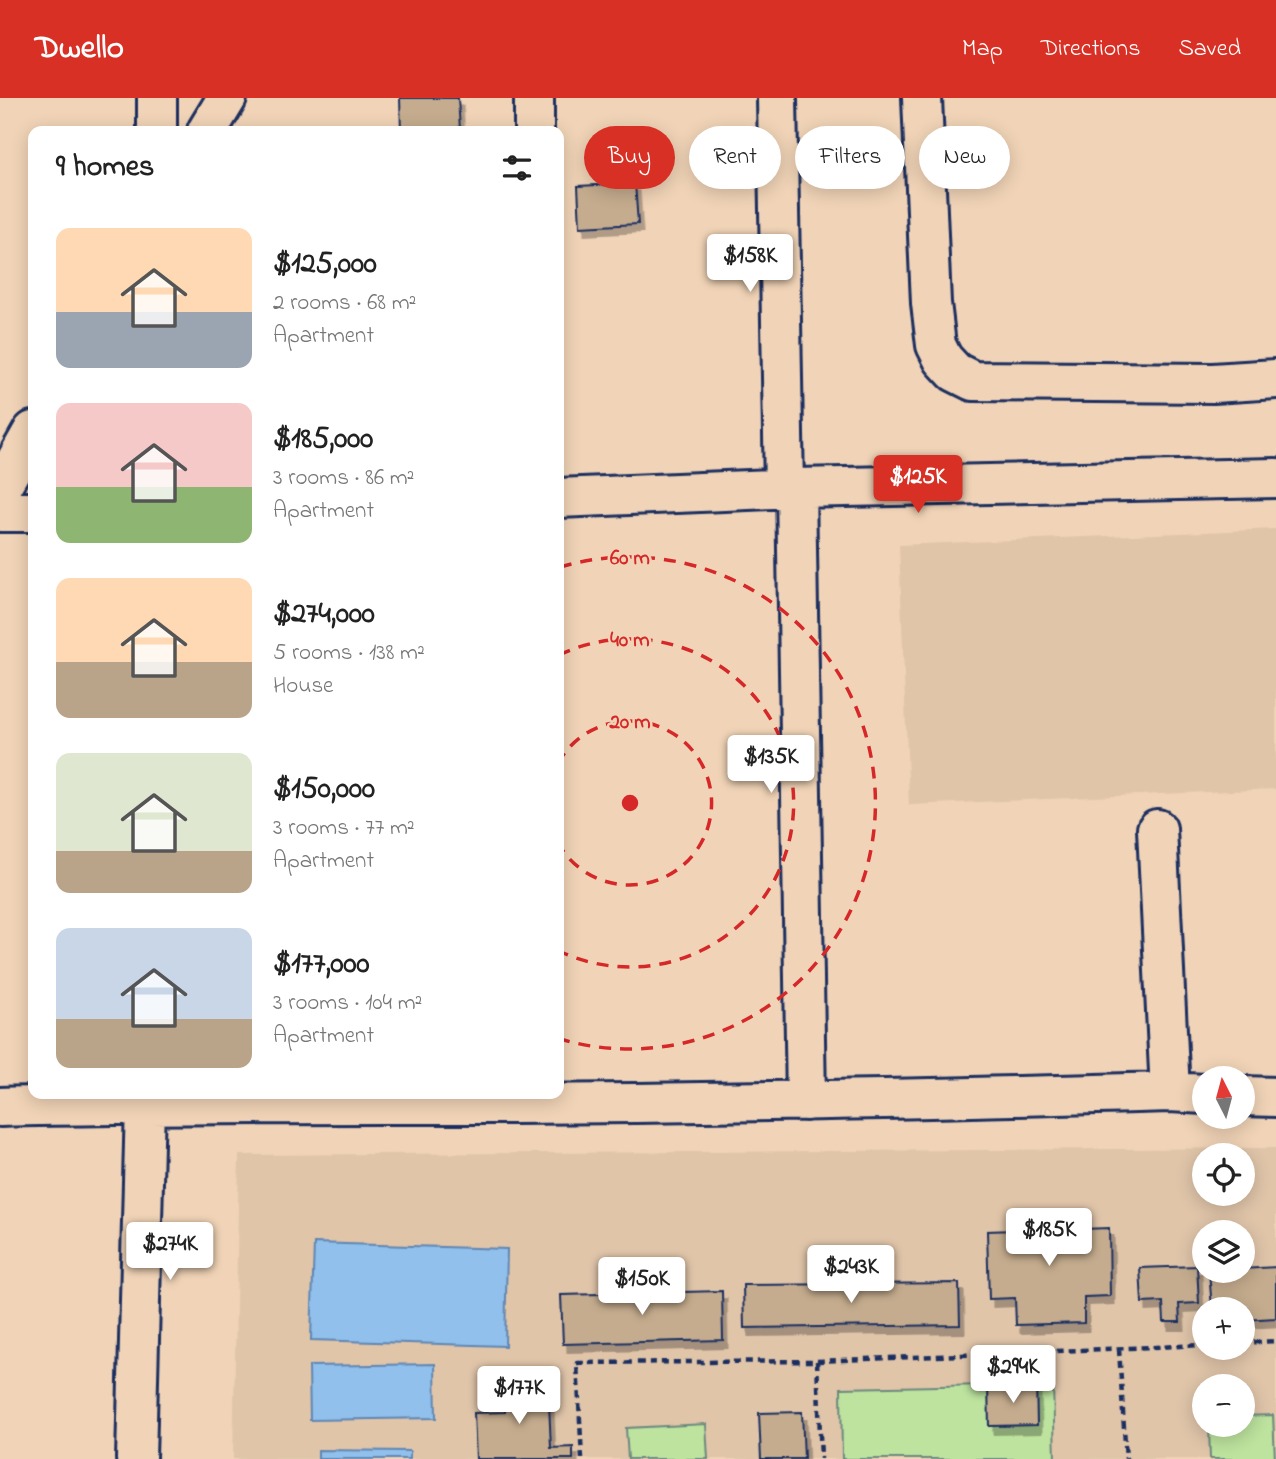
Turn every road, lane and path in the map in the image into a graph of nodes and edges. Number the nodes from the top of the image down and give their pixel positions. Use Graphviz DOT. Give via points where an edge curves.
graph roads {
  1 [pos="157,98"];
  2 [pos="227,98"];
  3 [pos="534,98"];
  4 [pos="777,98"];
  5 [pos="922,98"];
  6 [pos="157,126"];
  7 [pos="210,126"];
  8 [pos="534,126"];
  9 [pos="1276,379"];
  10 [pos="28,440"];
  11 [pos="1276,478"];
  12 [pos="790,488"];
  13 [pos="0,489"];
  14 [pos="564,498"];
  15 [pos="0,512"];
  16 [pos="28,512"];
  17 [pos="1157,829"];
  18 [pos="1187,1093"];
  19 [pos="1255,1096"];
  20 [pos="1276,1097"];
  21 [pos="511,1099"];
  22 [pos="155,1100"];
  23 [pos="806,1101"];
  24 [pos="0,1107"];
  25 [pos="1276,1341"];
  26 [pos="1255,1342"];
  27 [pos="1192,1346"];
  28 [pos="1119,1349"];
  29 [pos="817,1361"];
  30 [pos="136,1459"];
  31 [pos="582,1459"];
  32 [pos="821,1459"];
  33 [pos="1126,1459"];
  1 -- 6 [label="street"];
  2 -- 7 [label="street"];
  3 -- 8 [label="street"];
  4 -- 12 [label="street"];
  5 -- 9 [label="street" via="932,314 936,345 955,372 973,382"];
  10 -- 13 [label="street"];
  11 -- 12 [label="street"];
  12 -- 14 [label="street"];
  12 -- 23 [label="street"];
  15 -- 16 [label="street"];
  17 -- 18 [label="street"];
  18 -- 23 [label="street"];
  19 -- 20 [label="street"];
  21 -- 22 [label="street"];
  21 -- 23 [label="street"];
  22 -- 24 [label="street"];
  22 -- 30 [label="street"];
  25 -- 26 [label="path"];
  27 -- 28 [label="path"];
  28 -- 29 [label="path"];
  28 -- 33 [label="path"];
  29 -- 31 [label="path" via="577,1363"];
  29 -- 32 [label="path"];
}
